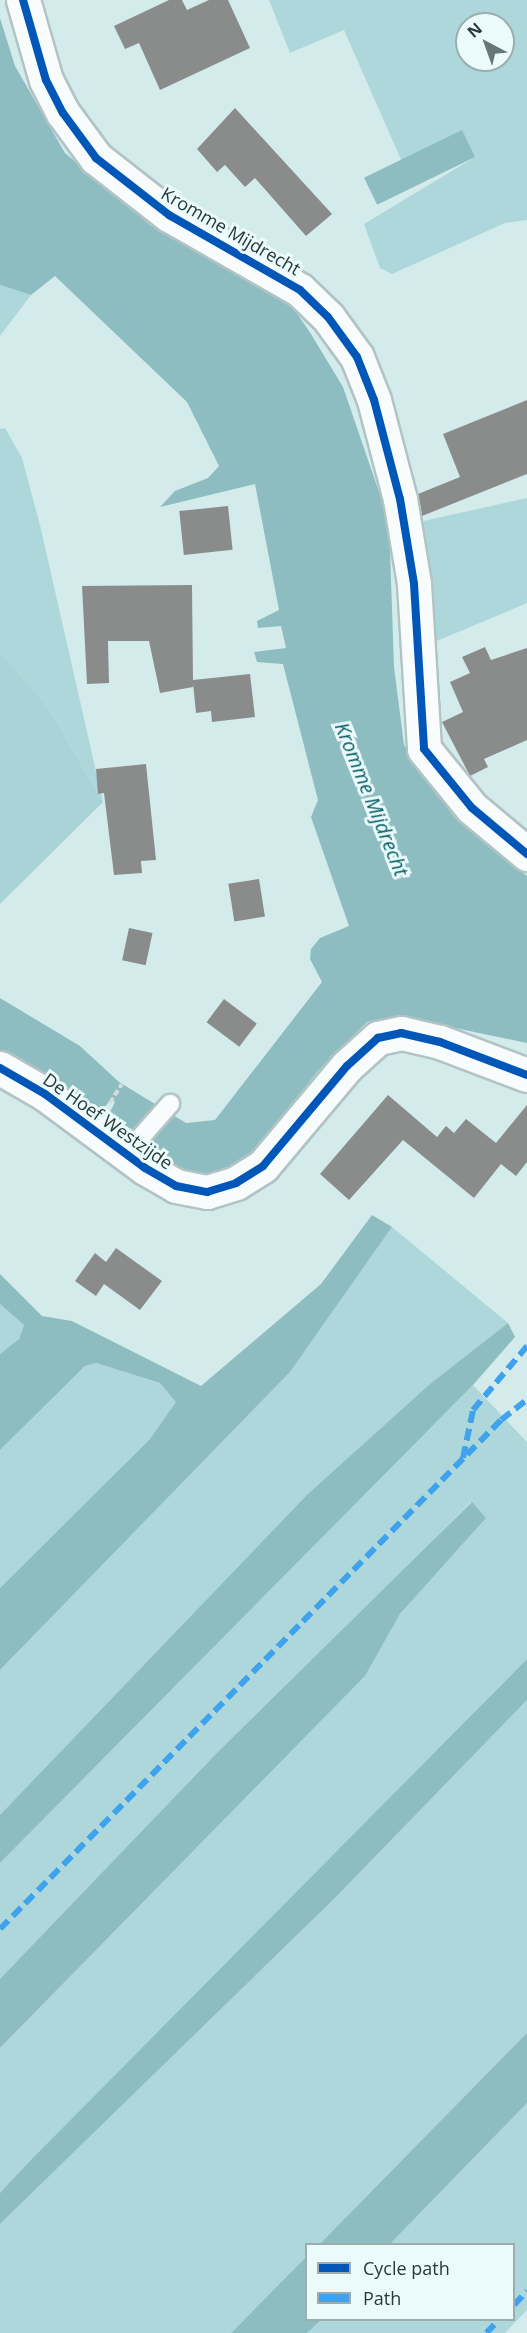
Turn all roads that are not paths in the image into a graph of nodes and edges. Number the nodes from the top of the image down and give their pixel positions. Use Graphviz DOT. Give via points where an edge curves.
graph roads {
  1 [pos="23,0"];
  2 [pos="527,854"];
  3 [pos="0,1068"];
  4 [pos="527,1075"];
  5 [pos="170,1104"];
  6 [pos="134,1146"];
  1 -- 2 [label="street, Kromme Mijdrecht" via="46,80 63,113 96,158 169,215 300,290 328,317 357,357 400,499 414,584 424,749 472,808"];
  3 -- 6 [label="street, De Hoef Westzijde"];
  4 -- 6 [label="street, De Hoef Westzijde" via="440,1042 401,1034 378,1038 347,1066 263,1166 236,1184 207,1192 176,1186"];
  5 -- 6 [label="lane, De Hoef Westzijde"];
}
